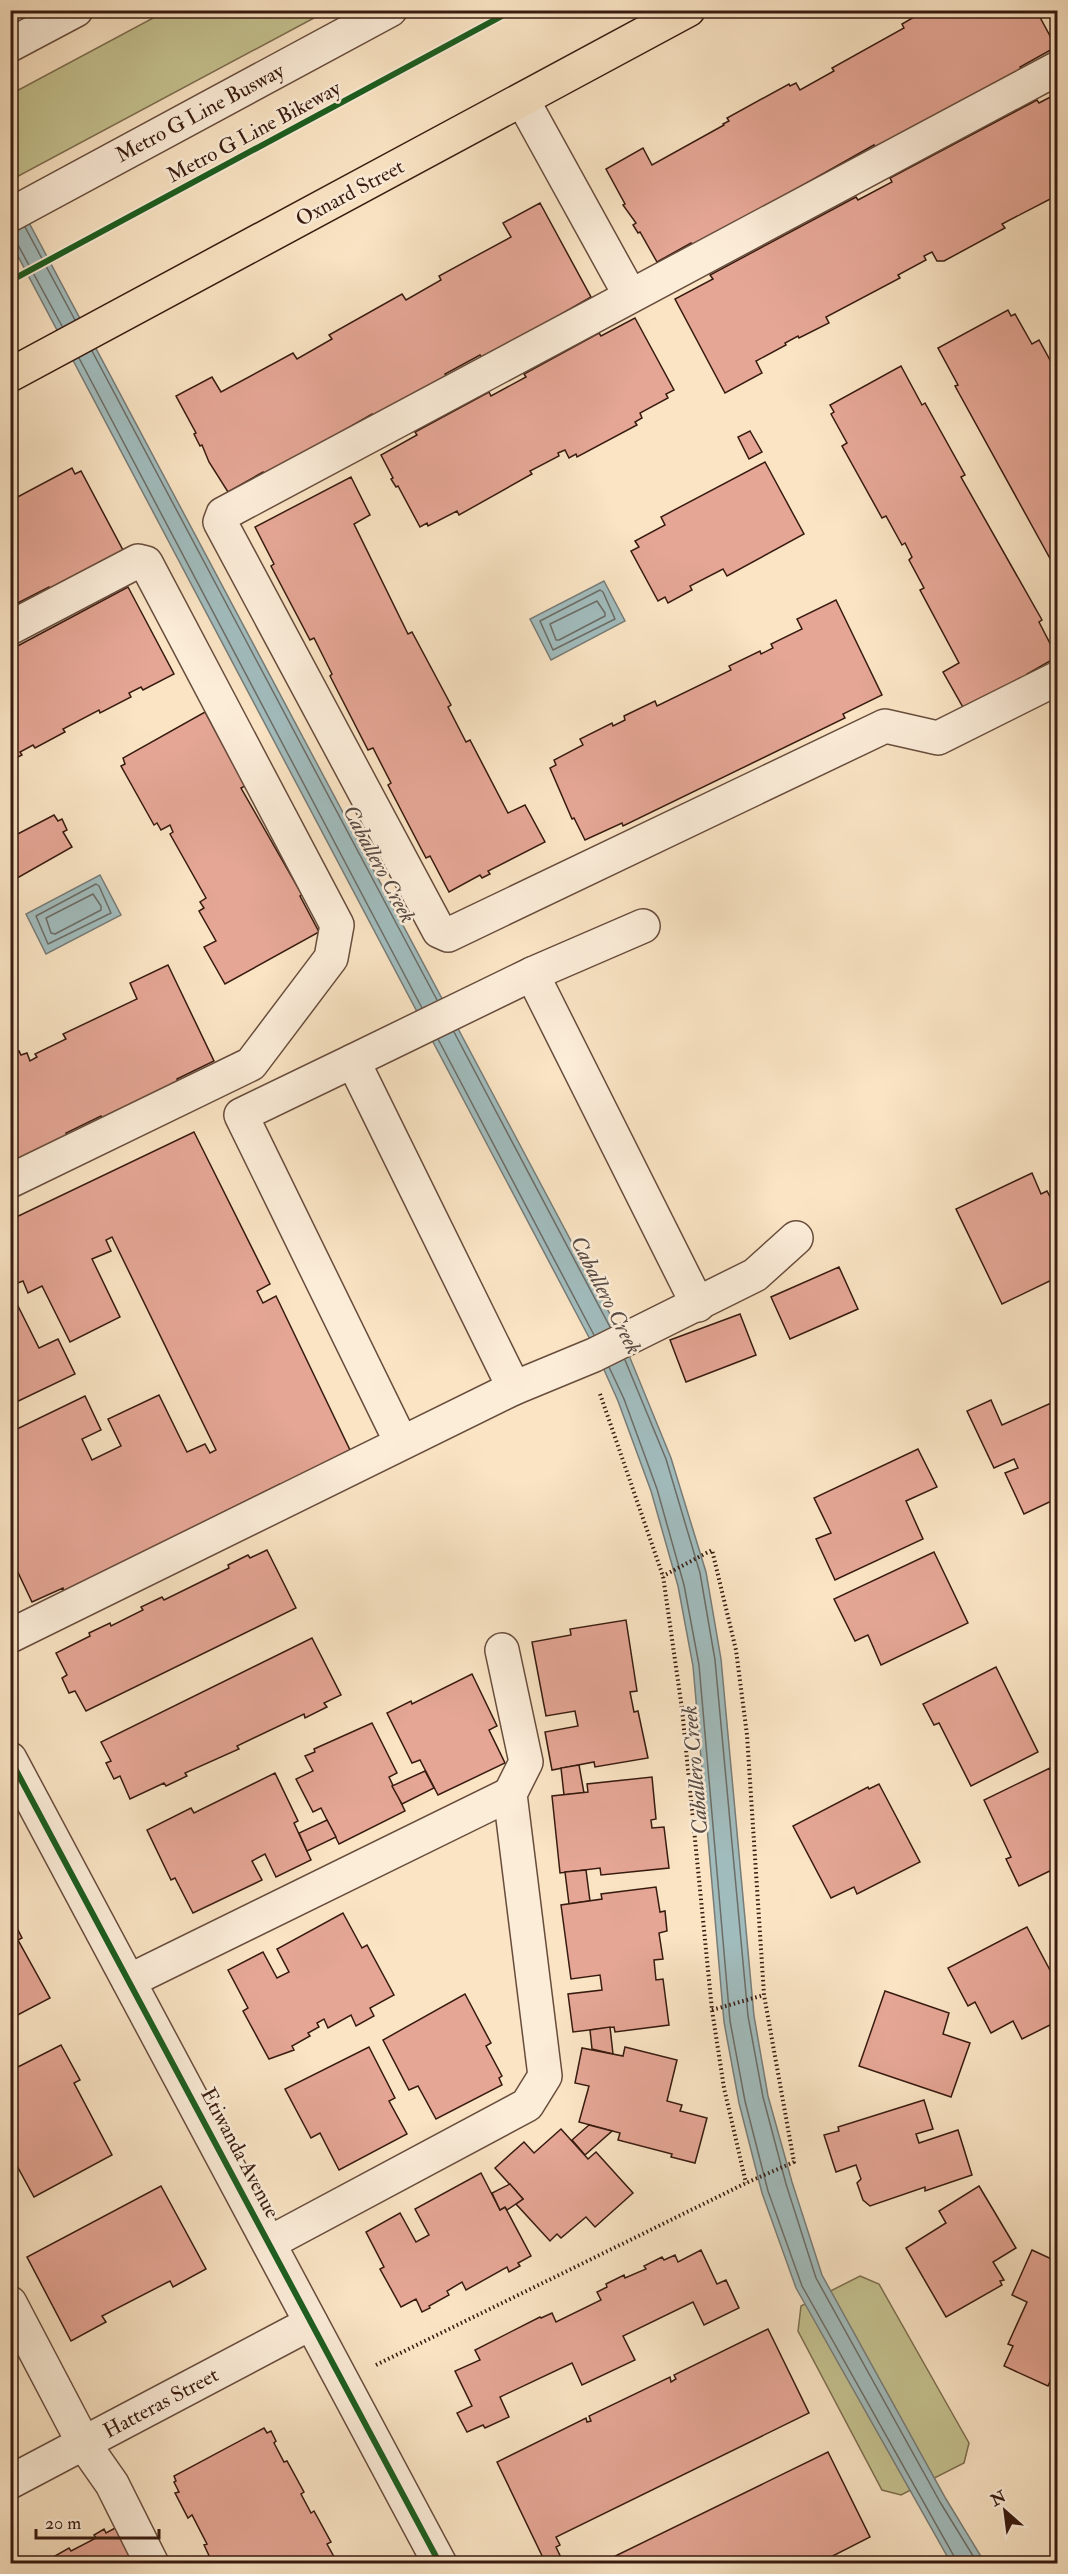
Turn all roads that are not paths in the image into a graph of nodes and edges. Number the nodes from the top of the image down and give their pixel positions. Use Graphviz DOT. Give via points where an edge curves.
graph roads {
  1 [pos="76,10"];
  2 [pos="390,10"];
  3 [pos="688,10"];
  4 [pos="10,45"];
  5 [pos="1058,68"];
  6 [pos="523,100"];
  7 [pos="10,215"];
  8 [pos="630,295"];
  9 [pos="10,375"];
  10 [pos="10,628"];
  11 [pos="1058,678"];
  12 [pos="642,926"];
  13 [pos="532,974"];
  14 [pos="352,1060"];
  15 [pos="10,1181"];
  16 [pos="796,1238"];
  17 [pos="698,1305"];
  18 [pos="514,1388"];
  19 [pos="401,1442"];
  20 [pos="10,1636"];
  21 [pos="502,1650"];
  22 [pos="10,1759"];
  23 [pos="510,1794"];
  24 [pos="129,1981"];
  25 [pos="269,2243"];
  26 [pos="10,2303"];
  27 [pos="311,2323"];
  28 [pos="84,2444"];
  29 [pos="10,2482"];
  30 [pos="152,2564"];
  31 [pos="440,2564"];
  1 -- 4 [label="street"];
  2 -- 7 [label="street, Metro G Line Busway"];
  3 -- 6 [label="main road, Oxnard Street"];
  5 -- 8 [label="street"];
  6 -- 8 [label="street"];
  6 -- 9 [label="main road, Oxnard Street"];
  8 -- 11 [label="street" via="223,514 220,522 439,931 448,935 885,726 938,738"];
  10 -- 15 [label="street" via="138,561 146,563 337,925 331,958 251,1064"];
  12 -- 13 [label="street"];
  13 -- 14 [label="street"];
  13 -- 17 [label="street"];
  14 -- 18 [label="street"];
  14 -- 19 [label="street" via="241,1115"];
  16 -- 17 [label="street" via="755,1275"];
  17 -- 18 [label="street"];
  18 -- 19 [label="street"];
  19 -- 20 [label="street"];
  21 -- 23 [label="street" via="526,1762"];
  22 -- 24 [label="street, Etiwanda Avenue"];
  23 -- 24 [label="street"];
  23 -- 25 [label="street" via="545,2076 527,2105"];
  24 -- 25 [label="street, Etiwanda Avenue"];
  25 -- 27 [label="street, Etiwanda Avenue"];
  26 -- 28 [label="street"];
  27 -- 28 [label="street, Hatteras Street"];
  27 -- 31 [label="street, Etiwanda Avenue"];
  28 -- 29 [label="street, Hatteras Street"];
  28 -- 30 [label="street" via="112,2484"];
}
